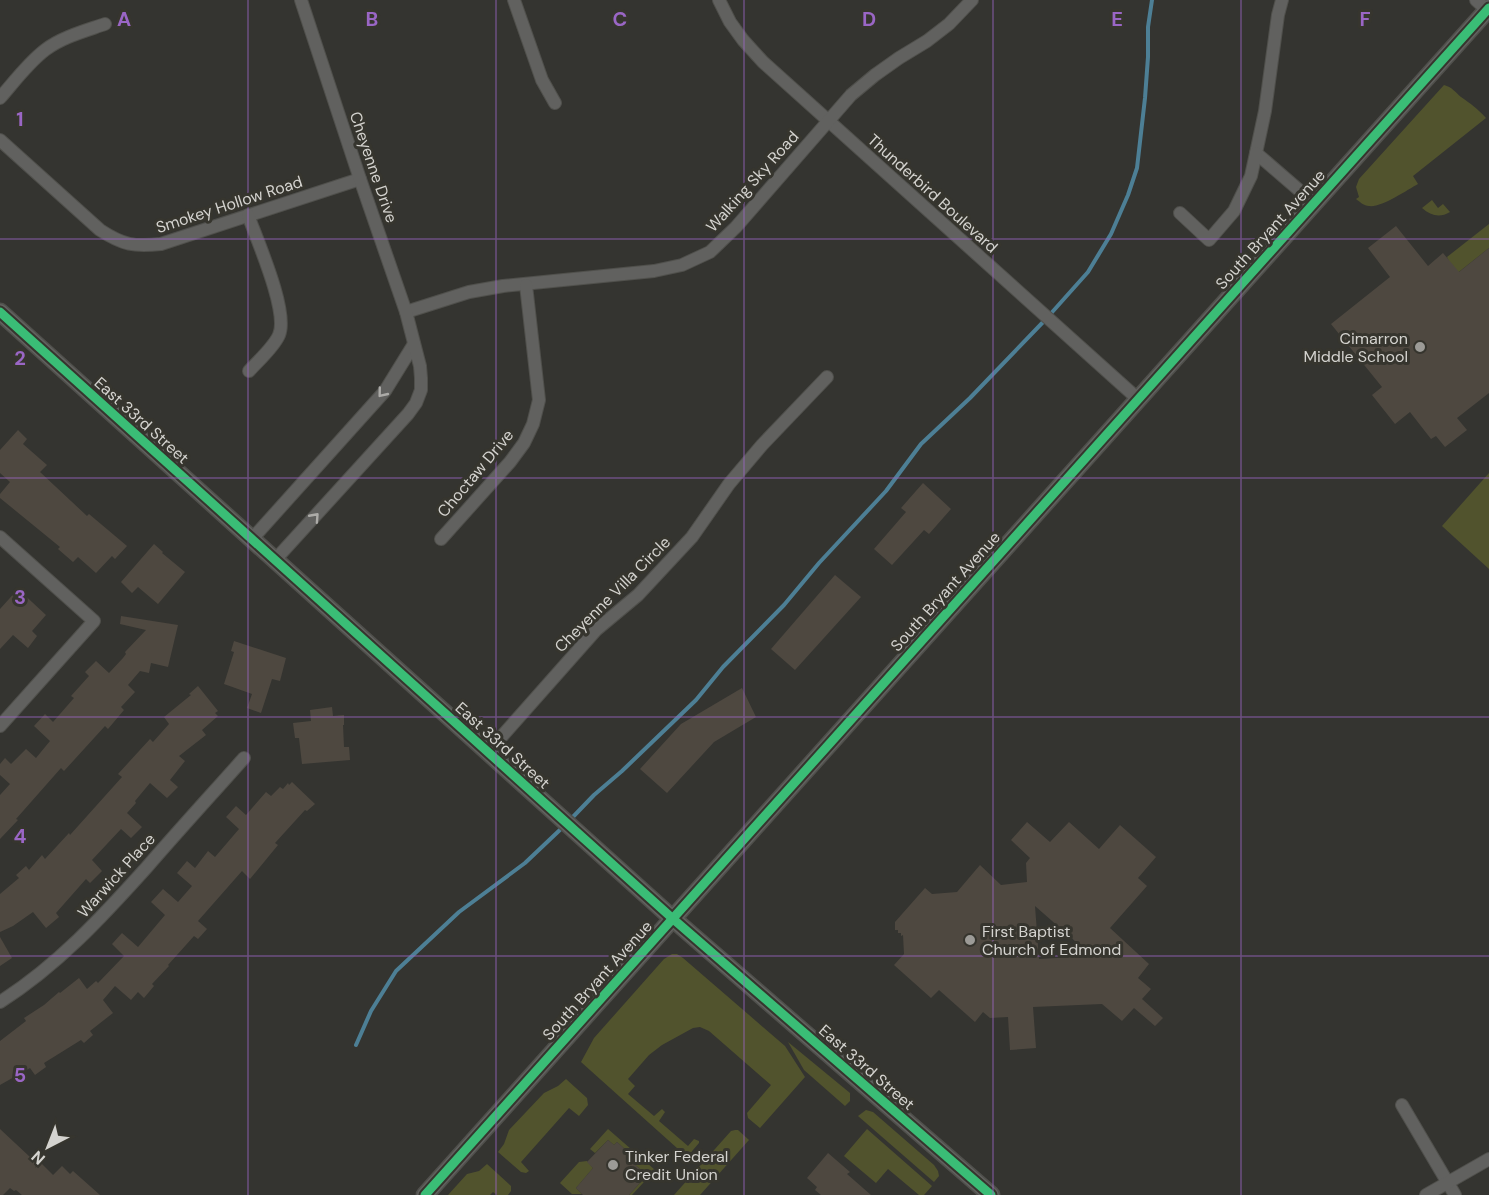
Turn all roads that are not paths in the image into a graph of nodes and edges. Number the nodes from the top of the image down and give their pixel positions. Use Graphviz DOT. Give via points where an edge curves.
graph roads {
  1 [pos="301,0"];
  2 [pos="514,0"];
  3 [pos="719,0"];
  4 [pos="972,0"];
  5 [pos="1282,0"];
  6 [pos="1484,6"];
  7 [pos="105,24"];
  8 [pos="0,98"];
  9 [pos="555,103"];
  10 [pos="829,122"];
  11 [pos="0,140"];
  12 [pos="1256,153"];
  13 [pos="360,179"];
  14 [pos="1314,203"];
  15 [pos="1180,213"];
  16 [pos="248,215"];
  17 [pos="526,285"];
  18 [pos="0,312"];
  19 [pos="406,312"];
  20 [pos="414,344"];
  21 [pos="249,371"];
  22 [pos="827,377"];
  23 [pos="1138,399"];
  24 [pos="0,537"];
  25 [pos="252,539"];
  26 [pos="441,539"];
  27 [pos="275,560"];
  28 [pos="0,726"];
  29 [pos="488,752"];
  30 [pos="244,758"];
  31 [pos="672,918"];
  32 [pos="0,1002"];
  33 [pos="1402,1105"];
  34 [pos="1489,1159"];
  35 [pos="1448,1183"];
  36 [pos="425,1195"];
  37 [pos="991,1195"];
  38 [pos="1426,1195"];
  39 [pos="1455,1195"];
  1 -- 13 [label="street, Cheyenne Drive"];
  2 -- 9 [label="street" via="542,80"];
  3 -- 10 [label="street, Thunderbird Boulevard" via="743,40"];
  4 -- 10 [label="street, Walking Sky Road" via="949,24 851,95"];
  5 -- 12 [label="street"];
  6 -- 14 [label="street, South Bryant Avenue"];
  7 -- 8 [label="street" via="67,37 46,50"];
  10 -- 17 [label="street, Walking Sky Road" via="710,252 654,272"];
  10 -- 23 [label="street, Thunderbird Boulevard"];
  11 -- 16 [label="street, Smokey Hollow Road" via="100,230 124,243 161,244"];
  12 -- 14 [label="street"];
  12 -- 15 [label="street" via="1251,176 1234,211 1209,240"];
  13 -- 16 [label="street, Smokey Hollow Road"];
  13 -- 19 [label="street, Cheyenne Drive"];
  14 -- 23 [label="street, South Bryant Avenue"];
  16 -- 21 [label="street" via="278,297 282,324 279,336"];
  17 -- 19 [label="street, Walking Sky Road" via="469,292"];
  17 -- 26 [label="street, Choctaw Drive" via="539,400 533,424 510,462"];
  18 -- 25 [label="street, East 33rd Street"];
  19 -- 20 [label="street, Cheyenne Drive"];
  20 -- 25 [label="street, one-way" via="385,390"];
  27 -- 20 [label="street, Cheyenne Drive, one-way" via="416,403 422,378"];
  22 -- 29 [label="street, Cheyenne Villa Circle" via="762,445 692,537 638,595 596,630"];
  23 -- 31 [label="street, South Bryant Avenue"];
  24 -- 28 [label="street" via="94,621"];
  25 -- 27 [label="street, East 33rd Street"];
  27 -- 29 [label="street, East 33rd Street"];
  29 -- 31 [label="street, East 33rd Street"];
  30 -- 32 [label="street, Warwick Place" via="59,959"];
  31 -- 36 [label="street, South Bryant Avenue"];
  31 -- 37 [label="street, East 33rd Street"];
  33 -- 35 [label="street"];
  34 -- 35 [label="street"];
  35 -- 38 [label="street"];
  35 -- 39 [label="street"];
}
